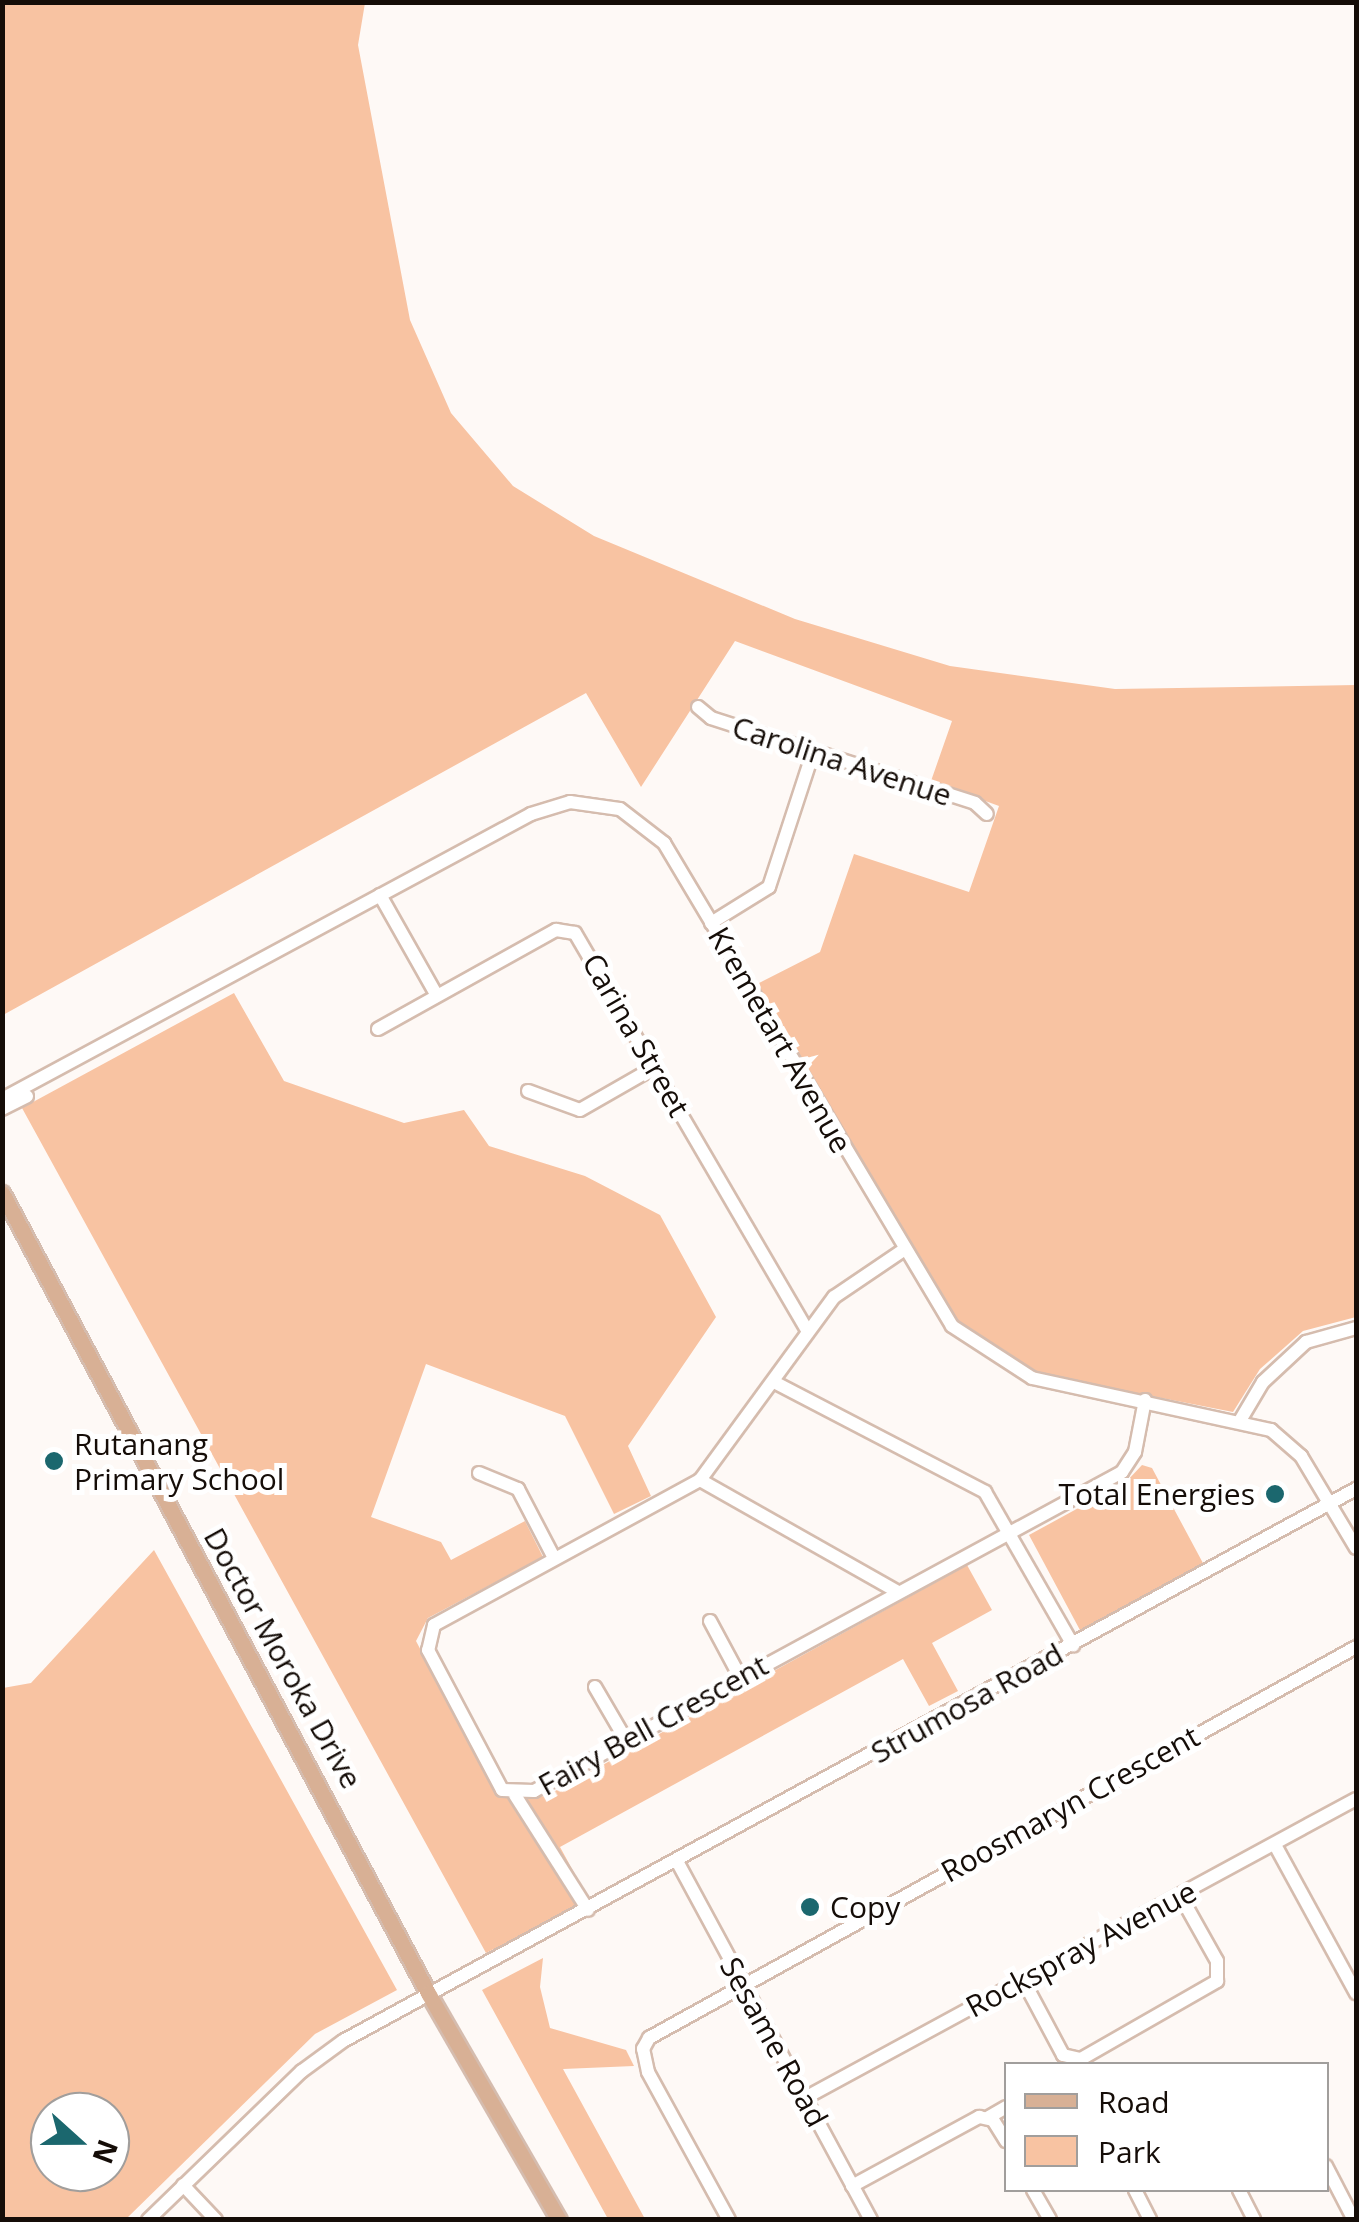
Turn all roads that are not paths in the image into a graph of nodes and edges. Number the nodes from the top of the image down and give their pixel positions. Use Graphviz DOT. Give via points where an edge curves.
graph roads {
  1 [pos="698,707"];
  2 [pos="813,752"];
  3 [pos="987,814"];
  4 [pos="380,895"];
  5 [pos="711,922"];
  6 [pos="436,994"];
  7 [pos="140,1028"];
  8 [pos="378,1029"];
  9 [pos="655,1067"];
  10 [pos="528,1091"];
  11 [pos="2,1099"];
  12 [pos="2,1110"];
  13 [pos="2,1193"];
  14 [pos="2,1211"];
  15 [pos="902,1251"];
  16 [pos="66,1318"];
  17 [pos="1356,1328"];
  18 [pos="808,1331"];
  19 [pos="774,1382"];
  20 [pos="1145,1400"];
  21 [pos="1240,1419"];
  22 [pos="478,1473"];
  23 [pos="700,1480"];
  24 [pos="1356,1488"];
  25 [pos="1332,1502"];
  26 [pos="1011,1530"];
  27 [pos="1356,1548"];
  28 [pos="554,1558"];
  29 [pos="898,1592"];
  30 [pos="710,1621"];
  31 [pos="1073,1645"];
  32 [pos="1356,1647"];
  33 [pos="740,1678"];
  34 [pos="596,1687"];
  35 [pos="626,1740"];
  36 [pos="516,1794"];
  37 [pos="1356,1799"];
  38 [pos="1275,1846"];
  39 [pos="678,1864"];
  40 [pos="1180,1895"];
  41 [pos="583,1913"];
  42 [pos="1023,1980"];
  43 [pos="743,1984"];
  44 [pos="435,1994"];
  45 [pos="1356,1994"];
  46 [pos="1072,2062"];
  47 [pos="1075,2062"];
  48 [pos="805,2098"];
  49 [pos="1004,2107"];
  50 [pos="988,2117"];
  51 [pos="1004,2139"];
  52 [pos="1329,2172"];
  53 [pos="183,2186"];
  54 [pos="852,2186"];
  55 [pos="1034,2192"];
  56 [pos="1136,2192"];
  57 [pos="1240,2192"];
  58 [pos="148,2220"];
  59 [pos="216,2220"];
  60 [pos="559,2220"];
  61 [pos="729,2220"];
  62 [pos="870,2220"];
  63 [pos="1050,2220"];
  64 [pos="1150,2220"];
  65 [pos="1254,2220"];
  66 [pos="1354,2220"];
  1 -- 2 [label="street, Carolina Avenue" via="711,718"];
  2 -- 3 [label="street, Carolina Avenue" via="975,804"];
  2 -- 5 [label="street" via="769,887"];
  4 -- 5 [label="street, Kremetart Avenue" via="531,814 583,802 620,809 654,832"];
  4 -- 6 [label="street"];
  4 -- 7 [label="street, Kremetart Avenue"];
  5 -- 15 [label="street, Kremetart Avenue"];
  6 -- 8 [label="street, Carina Street"];
  6 -- 9 [label="street, Carina Street" via="568,929 578,935"];
  7 -- 11 [label="street, Kremetart Avenue"];
  7 -- 12 [label="street, Kremetart Avenue"];
  9 -- 10 [label="street" via="580,1110"];
  9 -- 18 [label="street, Carina Street"];
  13 -- 16 [label="main road, Doctor Moroka Drive"];
  14 -- 16 [label="main road, Doctor Moroka Drive"];
  15 -- 18 [label="street, Fairy Bell Crescent" via="846,1285"];
  15 -- 20 [label="street, Kremetart Avenue" via="952,1326 994,1358 1032,1378"];
  16 -- 44 [label="main road, Doctor Moroka Drive"];
  17 -- 21 [label="street" via="1306,1342 1268,1375"];
  18 -- 19 [label="street, Fairy Bell Crescent"];
  19 -- 23 [label="street, Fairy Bell Crescent"];
  19 -- 26 [label="street" via="985,1492"];
  20 -- 21 [label="street, Kremetart Avenue"];
  20 -- 26 [label="street, Fairy Bell Crescent" via="1134,1452 1122,1472"];
  21 -- 25 [label="street, Kremetart Avenue" via="1285,1439"];
  22 -- 28 [label="street" via="518,1488"];
  23 -- 28 [label="street, Fairy Bell Crescent"];
  23 -- 29 [label="street"];
  24 -- 25 [label="street, Strumosa Road"];
  25 -- 27 [label="street, Kremetart Avenue"];
  25 -- 31 [label="street, Strumosa Road"];
  26 -- 29 [label="street, Fairy Bell Crescent"];
  26 -- 31 [label="street"];
  28 -- 36 [label="street, Fairy Bell Crescent" via="441,1619 426,1642 491,1775"];
  29 -- 33 [label="street, Fairy Bell Crescent"];
  30 -- 33 [label="street"];
  31 -- 39 [label="street, Strumosa Road"];
  32 -- 43 [label="street, Roosmaryn Crescent"];
  33 -- 35 [label="street, Fairy Bell Crescent"];
  34 -- 35 [label="street"];
  35 -- 36 [label="street, Fairy Bell Crescent" via="534,1792"];
  36 -- 41 [label="street"];
  37 -- 38 [label="street, Rockspray Avenue"];
  38 -- 40 [label="street, Rockspray Avenue"];
  38 -- 45 [label="street"];
  39 -- 41 [label="street, Strumosa Road"];
  39 -- 43 [label="street, Sesame Road"];
  40 -- 42 [label="street, Rockspray Avenue"];
  40 -- 47 [label="street" via="1217,1961 1217,1982"];
  41 -- 44 [label="street, Strumosa Road"];
  42 -- 46 [label="street"];
  42 -- 48 [label="street, Rockspray Avenue"];
  43 -- 48 [label="street, Sesame Road"];
  43 -- 61 [label="street, Roosmaryn Crescent" via="658,2032 642,2049 648,2072"];
  44 -- 53 [label="street, Strumosa Road" via="302,2071"];
  44 -- 60 [label="main road, Doctor Moroka Drive"];
  48 -- 54 [label="street, Sesame Road"];
  49 -- 50 [label="street"];
  50 -- 51 [label="street"];
  50 -- 54 [label="street"];
  52 -- 66 [label="street"];
  53 -- 58 [label="street, Strumosa Road"];
  53 -- 59 [label="street"];
  54 -- 62 [label="street, Sesame Road"];
  55 -- 63 [label="street"];
  56 -- 64 [label="street"];
  57 -- 65 [label="street"];
}
